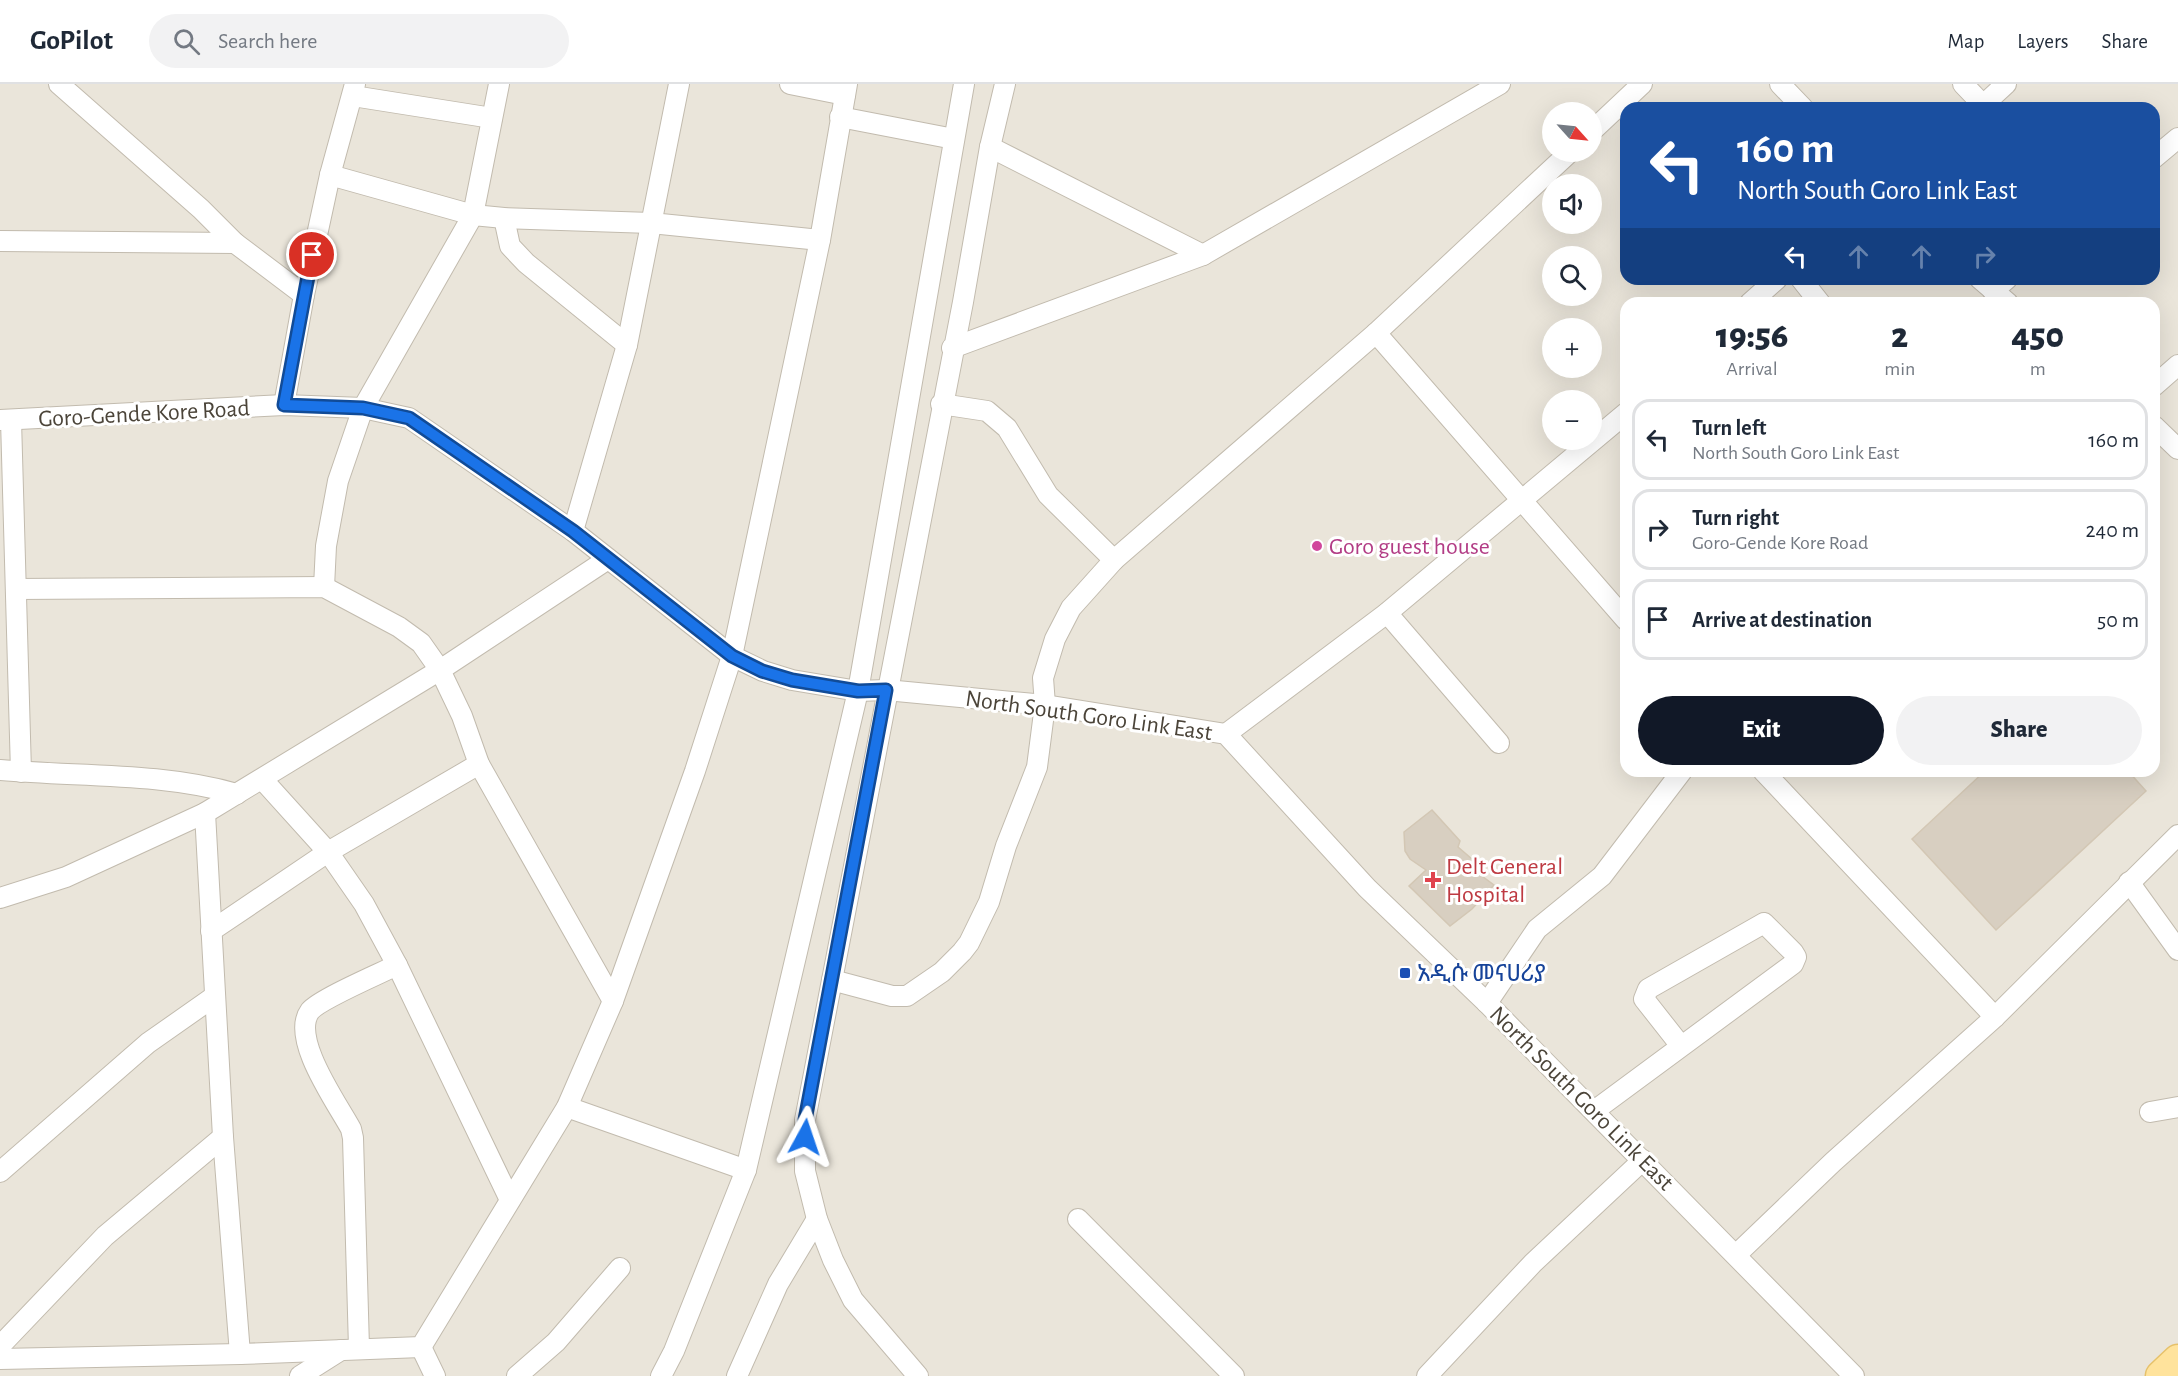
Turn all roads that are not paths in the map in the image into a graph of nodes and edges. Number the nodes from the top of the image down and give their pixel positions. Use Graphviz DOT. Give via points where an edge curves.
graph roads {
  1 [pos="59,84"];
  2 [pos="499,84"];
  3 [pos="680,84"];
  4 [pos="790,84"];
  5 [pos="964,84"];
  6 [pos="1005,84"];
  7 [pos="1642,84"];
  8 [pos="1780,84"];
  9 [pos="1963,84"];
  10 [pos="2006,84"];
  11 [pos="1489,87"];
  12 [pos="354,90"];
  13 [pos="846,90"];
  14 [pos="1623,102"];
  15 [pos="1797,102"];
  16 [pos="1979,102"];
  17 [pos="1986,102"];
  18 [pos="1620,105"];
  19 [pos="840,117"];
  20 [pos="492,118"];
  21 [pos="1602,122"];
  22 [pos="2178,138"];
  23 [pos="954,139"];
  24 [pos="990,147"];
  25 [pos="2160,153"];
  26 [pos="1559,162"];
  27 [pos="330,175"];
  28 [pos="473,215"];
  29 [pos="504,218"];
  30 [pos="651,223"];
  31 [pos="820,240"];
  32 [pos="0,241"];
  33 [pos="235,243"];
  34 [pos="1203,255"];
  35 [pos="1770,285"];
  36 [pos="1806,285"];
  37 [pos="304,295"];
  38 [pos="1757,297"];
  39 [pos="1815,297"];
  40 [pos="1376,333"];
  41 [pos="627,345"];
  42 [pos="952,348"];
  43 [pos="2178,365"];
  44 [pos="2160,381"];
  45 [pos="941,404"];
  46 [pos="284,405"];
  47 [pos="363,408"];
  48 [pos="1620,418"];
  49 [pos="5,420"];
  50 [pos="2160,432"];
  51 [pos="2178,449"];
  52 [pos="1523,502"];
  53 [pos="573,531"];
  54 [pos="608,559"];
  55 [pos="1114,560"];
  56 [pos="324,587"];
  57 [pos="16,589"];
  58 [pos="1387,613"];
  59 [pos="1620,613"];
  60 [pos="732,656"];
  61 [pos="440,670"];
  62 [pos="886,690"];
  63 [pos="858,691"];
  64 [pos="1045,705"];
  65 [pos="1226,734"];
  66 [pos="1499,742"];
  67 [pos="479,764"];
  68 [pos="0,770"];
  69 [pos="21,772"];
  70 [pos="1677,777"];
  71 [pos="1769,777"];
  72 [pos="262,779"];
  73 [pos="237,794"];
  74 [pos="205,813"];
  75 [pos="2178,835"];
  76 [pos="328,852"];
  77 [pos="2129,882"];
  78 [pos="0,898"];
  79 [pos="211,931"];
  80 [pos="2178,950"];
  81 [pos="397,965"];
  82 [pos="832,980"];
  83 [pos="215,996"];
  84 [pos="613,1001"];
  85 [pos="1487,1003"];
  86 [pos="1995,1017"];
  87 [pos="1681,1046"];
  88 [pos="567,1107"];
  89 [pos="2178,1107"];
  90 [pos="1594,1111"];
  91 [pos="2150,1112"];
  92 [pos="223,1137"];
  93 [pos="1643,1160"];
  94 [pos="746,1170"];
  95 [pos="0,1172"];
  96 [pos="510,1200"];
  97 [pos="817,1219"];
  98 [pos="1078,1219"];
  99 [pos="1737,1254"];
  100 [pos="620,1268"];
  101 [pos="0,1346"];
  102 [pos="421,1347"];
  103 [pos="351,1348"];
  104 [pos="240,1354"];
  105 [pos="0,1359"];
  106 [pos="300,1376"];
  107 [pos="435,1376"];
  108 [pos="516,1376"];
  109 [pos="661,1376"];
  110 [pos="737,1376"];
  111 [pos="918,1376"];
  112 [pos="1234,1376"];
  113 [pos="1427,1376"];
  114 [pos="1854,1376"];
  1 -- 33 [label="street" via="193,201"];
  2 -- 20 [label="street"];
  3 -- 30 [label="street"];
  4 -- 13 [label="street"];
  5 -- 23 [label="street"];
  6 -- 24 [label="street"];
  7 -- 14 [label="street"];
  8 -- 15 [label="street"];
  9 -- 16 [label="street"];
  10 -- 17 [label="street"];
  11 -- 34 [label="street"];
  12 -- 20 [label="street"];
  12 -- 27 [label="street, Goro-Gende Kore Road"];
  13 -- 19 [label="street"];
  18 -- 21 [label="street"];
  19 -- 23 [label="street"];
  19 -- 31 [label="street"];
  20 -- 28 [label="street"];
  22 -- 25 [label="street"];
  23 -- 63 [label="street"];
  24 -- 34 [label="street"];
  24 -- 42 [label="street"];
  26 -- 40 [label="street"];
  27 -- 28 [label="street"];
  27 -- 37 [label="street, Goro-Gende Kore Road"];
  28 -- 29 [label="street"];
  28 -- 47 [label="street"];
  29 -- 30 [label="street"];
  29 -- 41 [label="street" via="510,246 526,263"];
  30 -- 31 [label="street"];
  30 -- 41 [label="street"];
  31 -- 60 [label="street"];
  32 -- 33 [label="street"];
  33 -- 37 [label="street"];
  34 -- 42 [label="street"];
  35 -- 38 [label="street"];
  36 -- 39 [label="street"];
  37 -- 46 [label="street, Goro-Gende Kore Road"];
  40 -- 52 [label="street"];
  40 -- 55 [label="street"];
  41 -- 53 [label="street"];
  42 -- 45 [label="street"];
  43 -- 44 [label="street"];
  45 -- 55 [label="street" via="987,411 1007,428 1048,495"];
  45 -- 62 [label="street"];
  46 -- 47 [label="street, North South Goro Link East"];
  46 -- 49 [label="street, Goro-Gende Kore Road"];
  47 -- 53 [label="street, North South Goro Link East" via="409,418"];
  47 -- 56 [label="street" via="338,481 326,546"];
  48 -- 52 [label="street"];
  49 -- 57 [label="street"];
  50 -- 51 [label="street"];
  52 -- 58 [label="street"];
  52 -- 59 [label="street"];
  53 -- 54 [label="street, North South Goro Link East"];
  54 -- 60 [label="street, North South Goro Link East"];
  54 -- 61 [label="street"];
  55 -- 64 [label="street" via="1071,608 1055,639 1043,678"];
  56 -- 57 [label="street"];
  56 -- 61 [label="street" via="421,642"];
  57 -- 69 [label="street"];
  58 -- 65 [label="street"];
  58 -- 66 [label="street"];
  60 -- 63 [label="street, North South Goro Link East" via="792,680"];
  60 -- 84 [label="street"];
  61 -- 67 [label="street"];
  61 -- 72 [label="street"];
  62 -- 63 [label="street, North South Goro Link East"];
  62 -- 64 [label="street, North South Goro Link East"];
  62 -- 82 [label="street"];
  63 -- 94 [label="street"];
  64 -- 65 [label="street, North South Goro Link East"];
  64 -- 82 [label="street" via="1037,767 989,902 969,943 942,972 907,996 892,996"];
  65 -- 85 [label="street, North South Goro Link East" via="1367,888"];
  67 -- 76 [label="street"];
  67 -- 84 [label="street"];
  68 -- 69 [label="street"];
  69 -- 73 [label="street" via="128,776"];
  70 -- 85 [label="street" via="1602,876 1536,929"];
  71 -- 86 [label="street"];
  72 -- 73 [label="street"];
  72 -- 76 [label="street"];
  73 -- 74 [label="street"];
  74 -- 78 [label="street" via="66,877"];
  74 -- 79 [label="street"];
  75 -- 77 [label="street"];
  76 -- 79 [label="street"];
  76 -- 81 [label="street" via="364,904"];
  77 -- 80 [label="street"];
  77 -- 86 [label="street"];
  79 -- 83 [label="street"];
  81 -- 96 [label="street"];
  81 -- 103 [label="street" via="311,1010 303,1026 307,1048 353,1138"];
  82 -- 97 [label="street" via="805,1120 805,1171"];
  83 -- 92 [label="street"];
  83 -- 95 [label="street" via="148,1043"];
  84 -- 88 [label="street"];
  85 -- 90 [label="street, North South Goro Link East"];
  86 -- 99 [label="street"];
  87 -- 87 [label="street" via="1644,999 1648,989 1764,924 1793,952 1796,961"];
  87 -- 90 [label="street"];
  88 -- 94 [label="street"];
  88 -- 96 [label="street"];
  89 -- 91 [label="street"];
  90 -- 93 [label="street, North South Goro Link East"];
  92 -- 101 [label="street" via="105,1236"];
  92 -- 104 [label="street"];
  93 -- 99 [label="street, North South Goro Link East"];
  93 -- 113 [label="street" via="1533,1263"];
  94 -- 109 [label="street"];
  96 -- 102 [label="street"];
  97 -- 110 [label="street" via="777,1284"];
  97 -- 111 [label="street" via="853,1300"];
  98 -- 112 [label="street"];
  99 -- 114 [label="street, North South Goro Link East"];
  100 -- 108 [label="street" via="556,1342"];
  102 -- 103 [label="street"];
  102 -- 107 [label="street"];
  103 -- 104 [label="street"];
  103 -- 106 [label="street"];
  104 -- 105 [label="street"];
}
